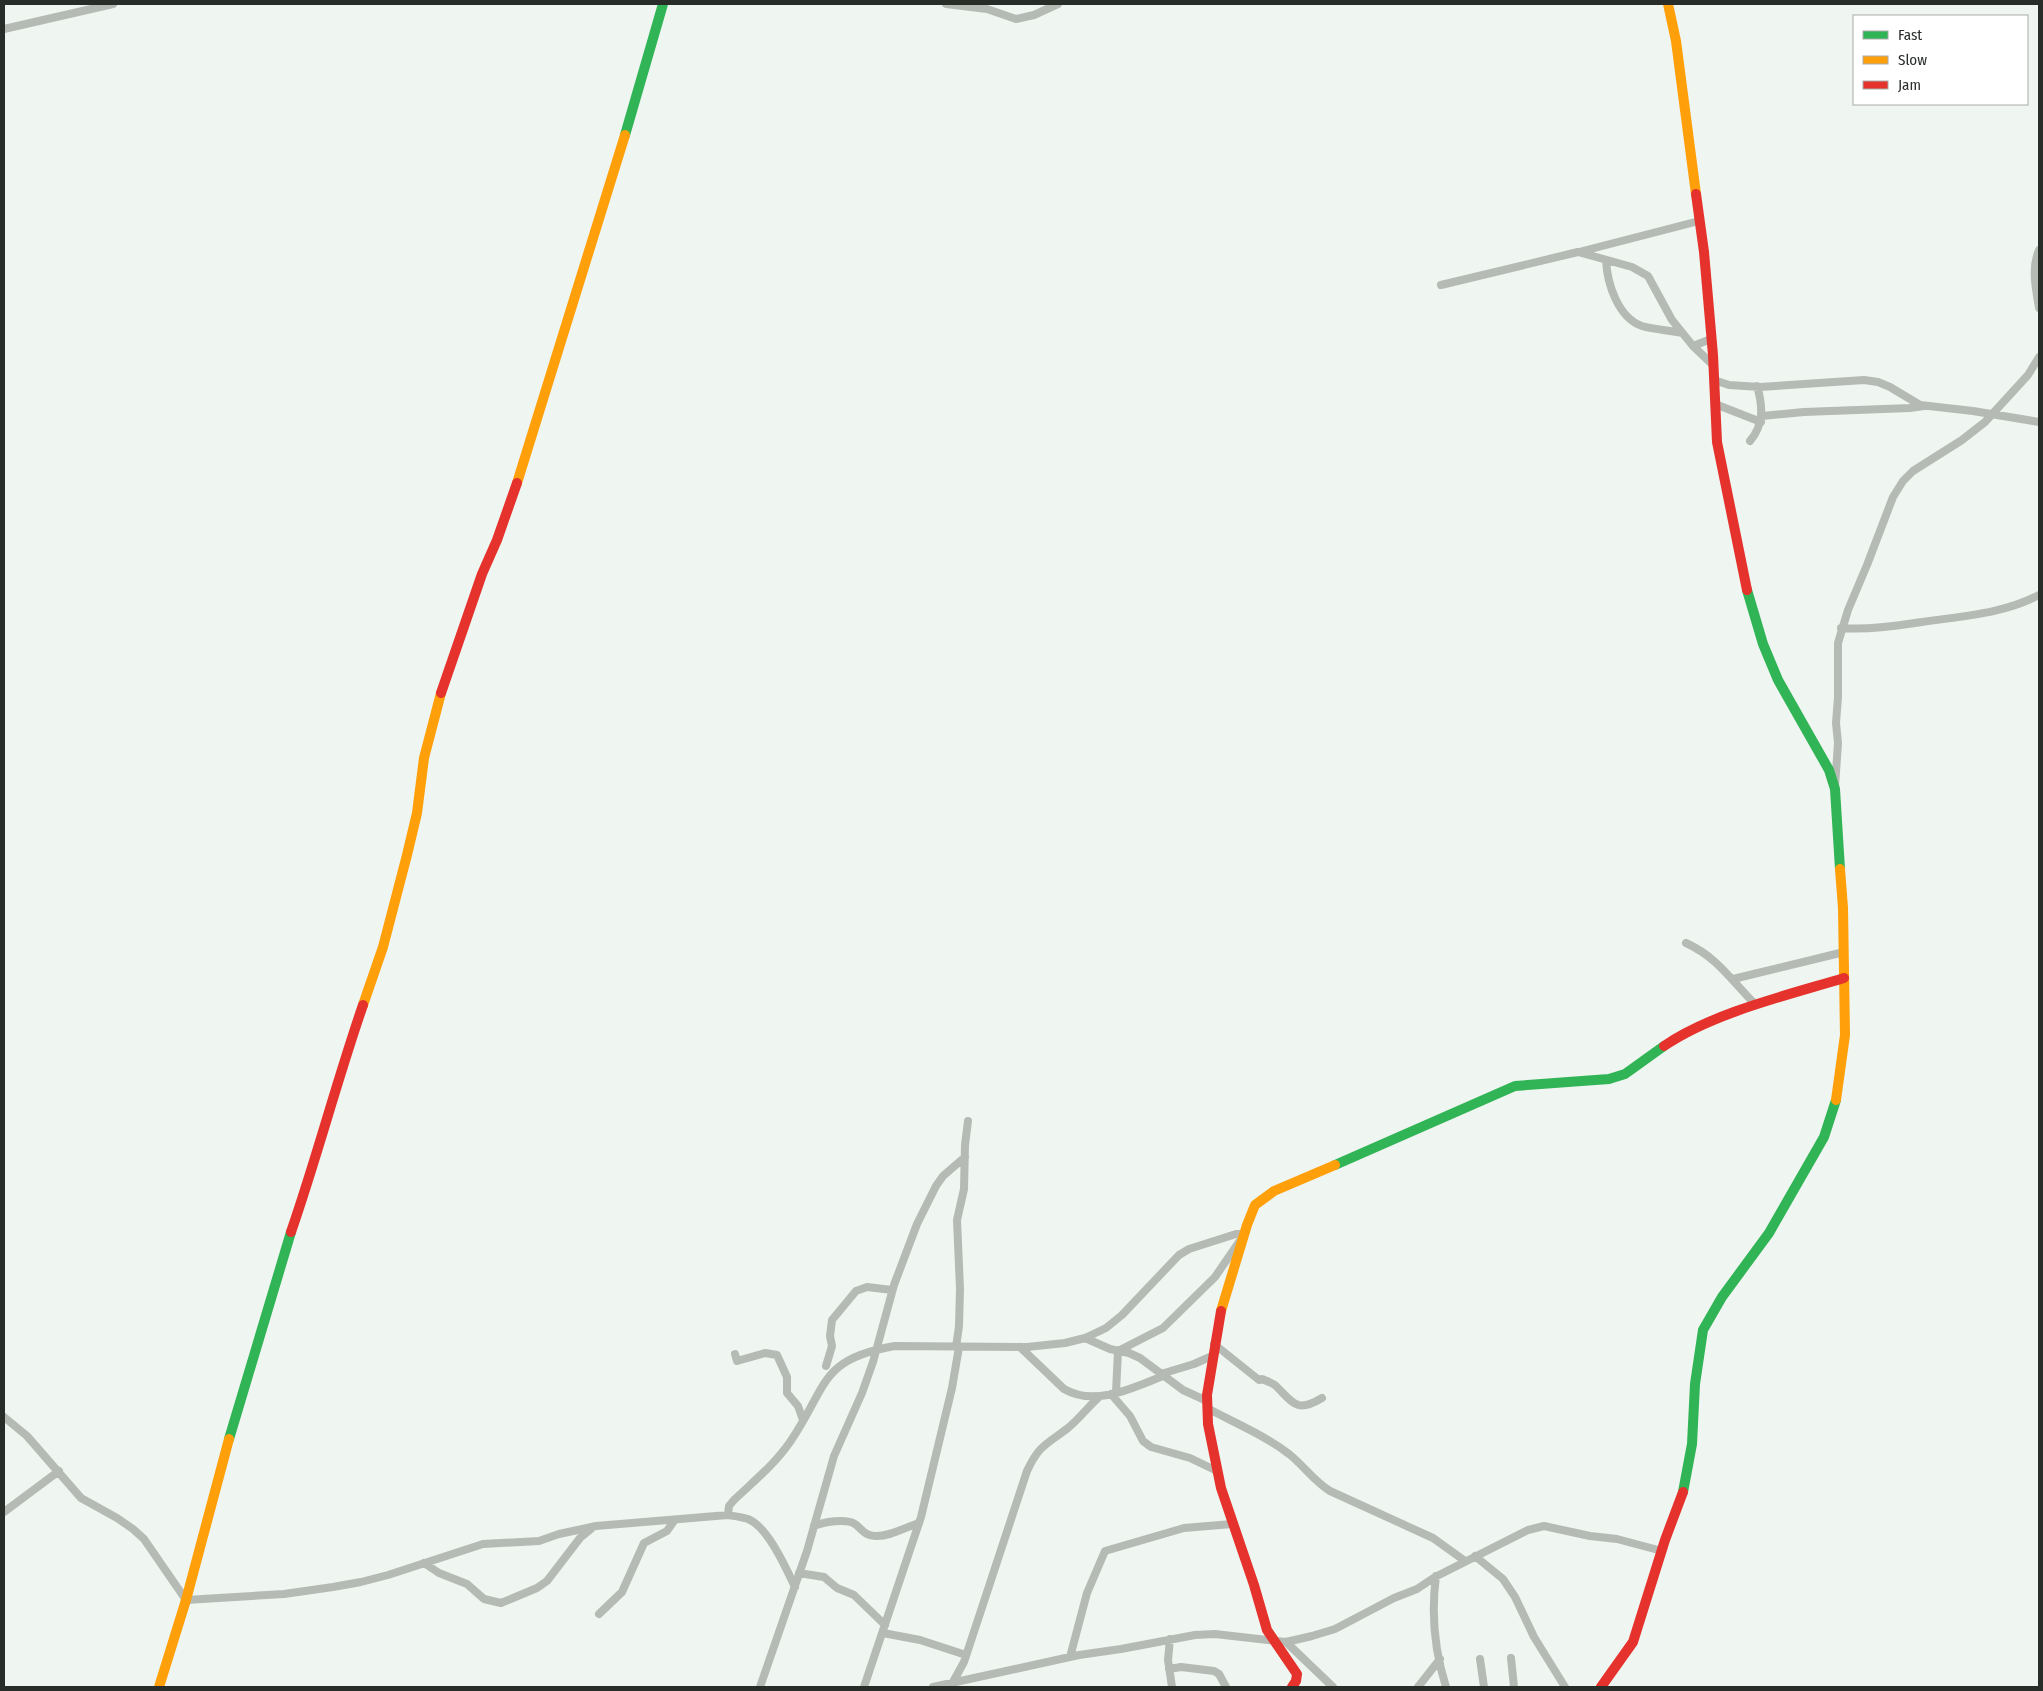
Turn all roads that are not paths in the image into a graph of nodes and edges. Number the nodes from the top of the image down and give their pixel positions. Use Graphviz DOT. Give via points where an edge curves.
graph roads {
  1 [pos="113,4"];
  2 [pos="663,4"];
  3 [pos="946,4"];
  4 [pos="1058,4"];
  5 [pos="1668,4"];
  6 [pos="4,29"];
  7 [pos="1698,221"];
  8 [pos="2039,250"];
  9 [pos="1578,252"];
  10 [pos="1606,260"];
  11 [pos="1440,285"];
  12 [pos="2039,308"];
  13 [pos="1682,333"];
  14 [pos="1712,339"];
  15 [pos="1693,346"];
  16 [pos="2039,357"];
  17 [pos="1713,365"];
  18 [pos="1714,380"];
  19 [pos="1757,386"];
  20 [pos="1715,404"];
  21 [pos="1924,406"];
  22 [pos="1991,414"];
  23 [pos="1761,419"];
  24 [pos="2039,422"];
  25 [pos="1750,441"];
  26 [pos="2039,595"];
  27 [pos="1841,628"];
  28 [pos="1835,789"];
  29 [pos="1686,943"];
  30 [pos="1844,952"];
  31 [pos="1844,978"];
  32 [pos="1733,979"];
  33 [pos="1756,1006"];
  34 [pos="968,1121"];
  35 [pos="964,1157"];
  36 [pos="1244,1234"];
  37 [pos="892,1290"];
  38 [pos="1085,1338"];
  39 [pos="1214,1344"];
  40 [pos="957,1347"];
  41 [pos="1020,1347"];
  42 [pos="876,1349"];
  43 [pos="1118,1351"];
  44 [pos="735,1354"];
  45 [pos="1212,1356"];
  46 [pos="826,1366"];
  47 [pos="1162,1375"];
  48 [pos="1114,1393"];
  49 [pos="1099,1397"];
  50 [pos="1322,1398"];
  51 [pos="1207,1405"];
  52 [pos="4,1417"];
  53 [pos="803,1420"];
  54 [pos="59,1471"];
  55 [pos="1217,1471"];
  56 [pos="4,1512"];
  57 [pos="728,1515"];
  58 [pos="674,1521"];
  59 [pos="919,1523"];
  60 [pos="1232,1524"];
  61 [pos="814,1526"];
  62 [pos="592,1527"];
  63 [pos="1662,1552"];
  64 [pos="1475,1556"];
  65 [pos="1465,1561"];
  66 [pos="424,1563"];
  67 [pos="799,1573"];
  68 [pos="1436,1576"];
  69 [pos="794,1586"];
  70 [pos="186,1600"];
  71 [pos="599,1614"];
  72 [pos="884,1629"];
  73 [pos="1170,1639"];
  74 [pos="1274,1641"];
  75 [pos="1286,1642"];
  76 [pos="966,1655"];
  77 [pos="1070,1657"];
  78 [pos="1480,1658"];
  79 [pos="1511,1658"];
  80 [pos="1440,1659"];
  81 [pos="1169,1669"];
  82 [pos="957,1683"];
  83 [pos="159,1687"];
  84 [pos="760,1687"];
  85 [pos="864,1687"];
  86 [pos="933,1687"];
  87 [pos="1172,1687"];
  88 [pos="1226,1687"];
  89 [pos="1292,1687"];
  90 [pos="1333,1687"];
  91 [pos="1418,1687"];
  92 [pos="1446,1687"];
  93 [pos="1484,1687"];
  94 [pos="1514,1687"];
  95 [pos="1565,1687"];
  96 [pos="1601,1687"];
  1 -- 6 [label="street"];
  2 -- 70 [label="street" via="528,451 441,693 424,758 417,813 383,947 283,1257"];
  3 -- 4 [label="street" via="987,9 1016,19"];
  5 -- 7 [label="street" via="1690,139"];
  7 -- 9 [label="street"];
  7 -- 14 [label="street"];
  8 -- 12 [label="street" via="2035,273"];
  9 -- 10 [label="street"];
  9 -- 11 [label="street"];
  10 -- 13 [label="street" via="1632,267 1648,276"];
  10 -- 13 [label="street" via="1609,285 1616,300 1634,322"];
  13 -- 15 [label="street"];
  14 -- 15 [label="street"];
  14 -- 17 [label="street"];
  15 -- 17 [label="street"];
  16 -- 22 [label="street" via="2028,375"];
  17 -- 18 [label="street"];
  18 -- 19 [label="street"];
  18 -- 20 [label="street"];
  19 -- 21 [label="street" via="1864,380 1890,386"];
  19 -- 23 [label="street"];
  20 -- 23 [label="street"];
  20 -- 28 [label="street" via="1719,460 1755,620 1778,680 1829,770"];
  21 -- 22 [label="street"];
  21 -- 23 [label="street" via="1804,412"];
  22 -- 24 [label="street"];
  22 -- 27 [label="street" via="1962,440 1924,463 1903,481 1893,497"];
  23 -- 25 [label="street"];
  26 -- 27 [label="street" via="2015,605 1966,617 1867,630"];
  27 -- 28 [label="street"];
  28 -- 30 [label="street"];
  29 -- 32 [label="street" via="1712,958"];
  30 -- 31 [label="street"];
  30 -- 32 [label="street"];
  31 -- 33 [label="street"];
  31 -- 63 [label="street" via="1845,1034 1836,1106 1824,1138 1770,1233 1722,1297 1703,1330 1689,1463 1682,1496"];
  32 -- 33 [label="street"];
  33 -- 36 [label="street" via="1678,1036 1625,1074 1556,1085 1515,1086 1282,1187 1255,1205"];
  34 -- 35 [label="street"];
  35 -- 37 [label="street" via="943,1176 926,1204"];
  35 -- 40 [label="street" via="964,1189 957,1220 960,1289"];
  36 -- 38 [label="street" via="1184,1252 1122,1315 1106,1328"];
  36 -- 39 [label="street"];
  36 -- 43 [label="street" via="1216,1277 1163,1328"];
  37 -- 42 [label="street"];
  37 -- 46 [label="street" via="867,1287 856,1291 832,1320 832,1346"];
  38 -- 41 [label="street"];
  38 -- 43 [label="street"];
  39 -- 45 [label="street"];
  39 -- 50 [label="street" via="1260,1380 1275,1385 1294,1404 1306,1406"];
  40 -- 41 [label="street"];
  40 -- 42 [label="street" via="895,1346"];
  40 -- 59 [label="street" via="948,1405"];
  41 -- 49 [label="street" via="1064,1389 1087,1398"];
  42 -- 53 [label="street" via="852,1358 832,1371"];
  42 -- 61 [label="street" via="862,1393 834,1456"];
  43 -- 47 [label="street" via="1140,1358"];
  43 -- 48 [label="street"];
  44 -- 53 [label="street" via="737,1361 765,1352 777,1355 787,1377 787,1393 798,1406"];
  45 -- 47 [label="street"];
  45 -- 51 [label="street"];
  47 -- 48 [label="street"];
  47 -- 51 [label="street"];
  48 -- 49 [label="street"];
  48 -- 55 [label="street" via="1143,1441 1151,1447 1190,1458"];
  49 -- 76 [label="street" via="1034,1456"];
  51 -- 55 [label="street"];
  51 -- 65 [label="street" via="1275,1444 1330,1491 1433,1538"];
  52 -- 54 [label="street" via="27,1436"];
  53 -- 57 [label="street" via="769,1468 729,1506"];
  54 -- 56 [label="street"];
  54 -- 70 [label="street" via="81,1498 138,1534"];
  55 -- 60 [label="street"];
  57 -- 58 [label="street"];
  57 -- 69 [label="street" via="749,1519 758,1527 779,1553"];
  58 -- 62 [label="street"];
  58 -- 71 [label="street" via="667,1531 644,1543 622,1592"];
  59 -- 61 [label="street" via="874,1536 851,1522 827,1521"];
  59 -- 72 [label="street"];
  60 -- 74 [label="street" via="1267,1630"];
  60 -- 77 [label="street" via="1184,1528 1105,1551 1086,1593"];
  61 -- 67 [label="street"];
  62 -- 66 [label="street" via="539,1541 483,1544"];
  62 -- 66 [label="street" via="547,1581 501,1603 484,1599 467,1584"];
  63 -- 64 [label="street" via="1617,1539 1544,1526 1528,1530"];
  63 -- 96 [label="street" via="1633,1642"];
  64 -- 65 [label="street"];
  64 -- 95 [label="street" via="1503,1579 1515,1596 1534,1637"];
  65 -- 68 [label="street"];
  66 -- 70 [label="street" via="361,1582 323,1588"];
  67 -- 69 [label="street"];
  67 -- 72 [label="street" via="824,1577 854,1596"];
  68 -- 75 [label="street" via="1335,1629"];
  68 -- 80 [label="street" via="1434,1607"];
  69 -- 84 [label="street"];
  70 -- 83 [label="street"];
  72 -- 76 [label="street"];
  72 -- 85 [label="street"];
  73 -- 74 [label="street" via="1215,1634"];
  73 -- 77 [label="street"];
  73 -- 81 [label="street"];
  74 -- 75 [label="street"];
  74 -- 89 [label="street" via="1297,1674"];
  75 -- 90 [label="street"];
  76 -- 82 [label="street"];
  77 -- 82 [label="street"];
  78 -- 93 [label="street"];
  79 -- 94 [label="street"];
  80 -- 91 [label="street"];
  80 -- 92 [label="street"];
  81 -- 87 [label="street"];
  81 -- 88 [label="street" via="1181,1667 1214,1671"];
  82 -- 86 [label="street"];
}
